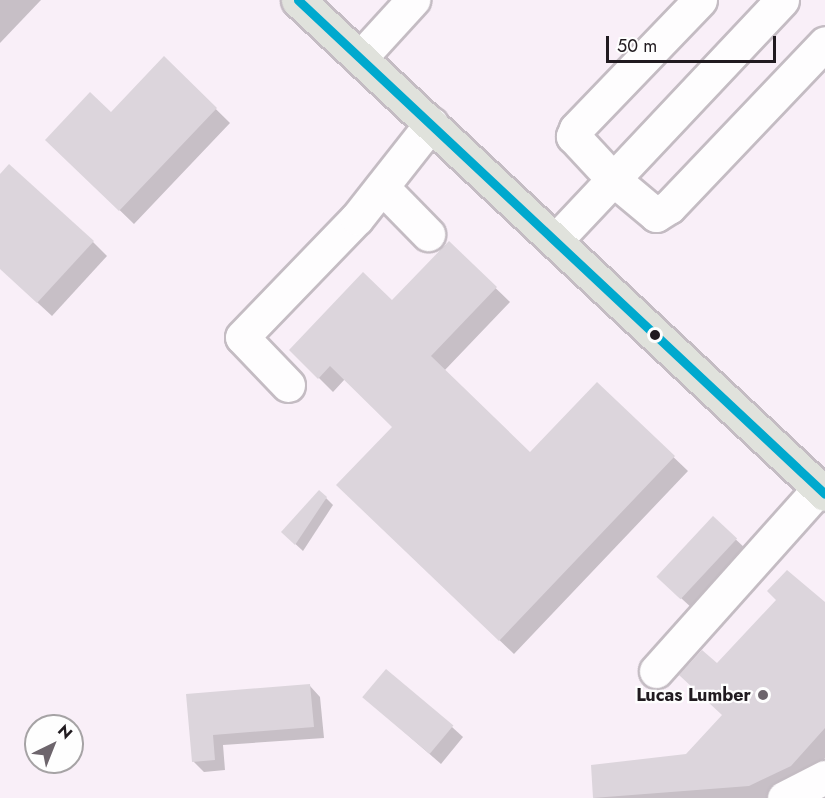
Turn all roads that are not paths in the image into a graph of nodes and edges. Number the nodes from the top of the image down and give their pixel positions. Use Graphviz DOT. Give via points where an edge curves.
graph roads {
  1 [pos="298,0"];
  2 [pos="413,0"];
  3 [pos="700,0"];
  4 [pos="782,0"];
  5 [pos="825,43"];
  6 [pos="360,58"];
  7 [pos="431,124"];
  8 [pos="613,179"];
  9 [pos="382,187"];
  10 [pos="428,234"];
  11 [pos="555,241"];
  12 [pos="288,385"];
  13 [pos="822,492"];
  14 [pos="656,670"];
  15 [pos="825,777"];
  16 [pos="784,798"];
  1 -- 6 [label="main road"];
  2 -- 6 [label="street"];
  3 -- 8 [label="street" via="576,129 573,136 578,145"];
  4 -- 8 [label="street"];
  5 -- 8 [label="street" via="662,212 656,215 648,211"];
  6 -- 7 [label="main road"];
  7 -- 9 [label="street"];
  7 -- 11 [label="main road"];
  8 -- 11 [label="street"];
  9 -- 10 [label="street"];
  9 -- 12 [label="street" via="242,338"];
  11 -- 13 [label="main road"];
  13 -- 14 [label="street"];
  15 -- 16 [label="street"];
}
